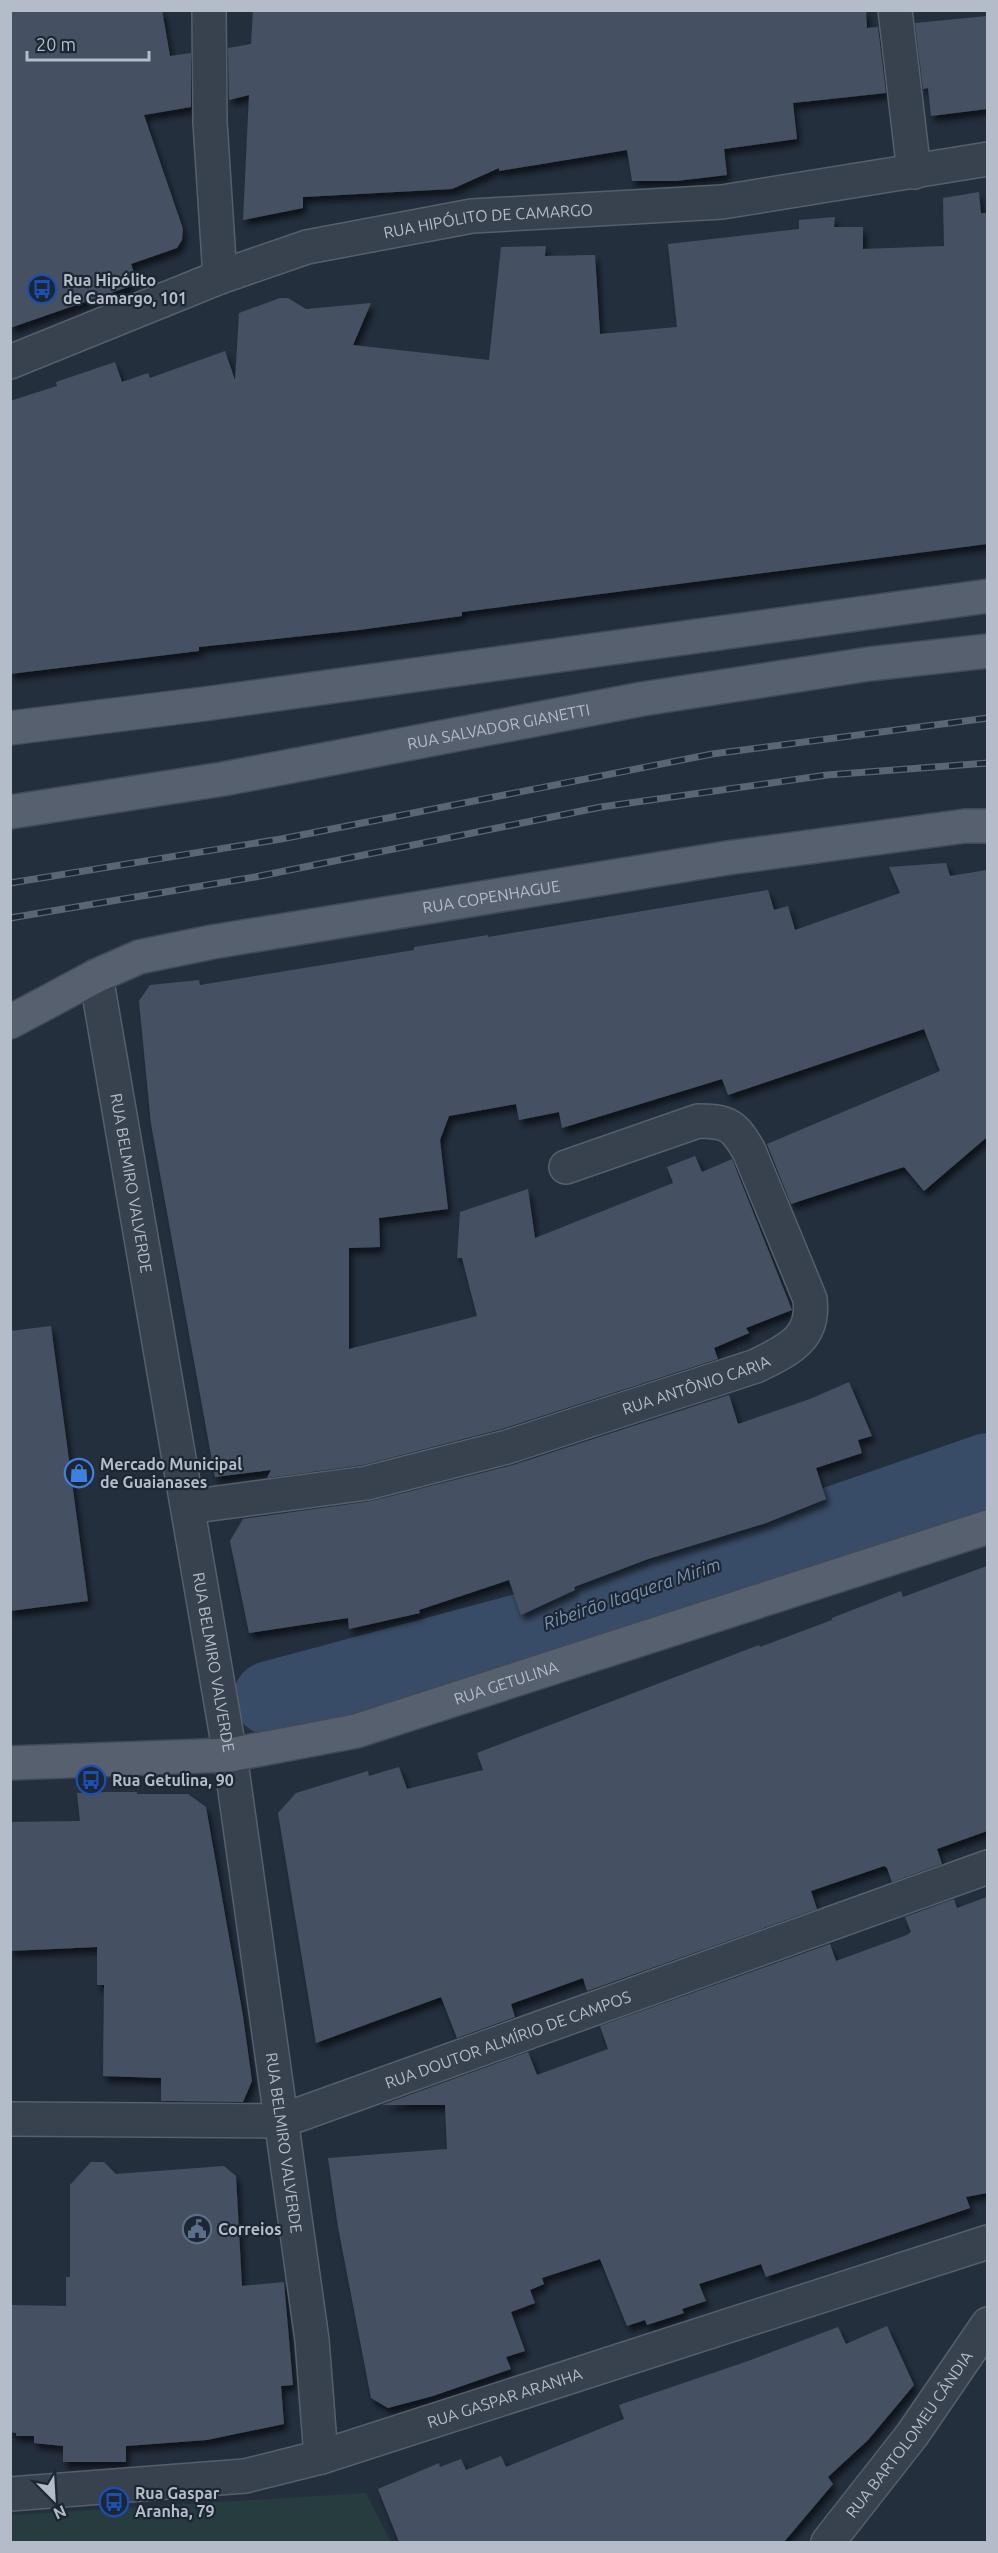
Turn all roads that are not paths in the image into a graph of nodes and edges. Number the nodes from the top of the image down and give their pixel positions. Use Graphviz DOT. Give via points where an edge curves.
graph roads {
  1 [pos="209,10"];
  2 [pos="895,10"];
  3 [pos="987,159"];
  4 [pos="914,172"];
  5 [pos="220,277"];
  6 [pos="10,362"];
  7 [pos="987,596"];
  8 [pos="987,651"];
  9 [pos="10,728"];
  10 [pos="10,812"];
  11 [pos="987,826"];
  12 [pos="96,976"];
  13 [pos="10,1022"];
  14 [pos="566,1167"];
  15 [pos="188,1507"];
  16 [pos="987,1527"];
  17 [pos="230,1755"];
  18 [pos="10,1763"];
  19 [pos="987,1867"];
  20 [pos="10,2119"];
  21 [pos="281,2121"];
  22 [pos="987,2242"];
  23 [pos="987,2324"];
  24 [pos="321,2457"];
  25 [pos="10,2494"];
  26 [pos="828,2542"];
  1 -- 5 [label="street" via="210,122"];
  2 -- 4 [label="street"];
  3 -- 4 [label="street, RUA HIPÓLITO DE CAMARGO"];
  4 -- 5 [label="street, RUA HIPÓLITO DE CAMARGO" via="722,202 471,216 307,247"];
  5 -- 6 [label="street, RUA HIPÓLITO DE CAMARGO"];
  7 -- 9 [label="main road"];
  8 -- 10 [label="main road, RUA SALVADOR GIANETTI" via="869,664 642,699 223,778"];
  11 -- 12 [label="main road, RUA COPENHAGUE" via="727,858 223,940 139,957"];
  12 -- 13 [label="main road, RUA COPENHAGUE"];
  12 -- 15 [label="street, RUA BELMIRO VALVERDE"];
  14 -- 15 [label="street, RUA ANTÔNIO CARIA" via="698,1121 720,1121 737,1131 749,1151 810,1299 812,1315 806,1332 786,1351 756,1366 507,1447 367,1483"];
  15 -- 17 [label="street, RUA BELMIRO VALVERDE"];
  16 -- 17 [label="main road, RUA GETULINA" via="356,1731"];
  17 -- 18 [label="main road, RUA GETULINA"];
  17 -- 21 [label="street, RUA BELMIRO VALVERDE"];
  19 -- 21 [label="street, RUA DOUTOR ALMÍRIO DE CAMPOS"];
  20 -- 21 [label="street, RUA DOUTOR ALMÍRIO DE CAMPOS"];
  21 -- 24 [label="street, RUA BELMIRO VALVERDE" via="312,2340"];
  22 -- 24 [label="street, RUA GASPAR ARANHA"];
  23 -- 26 [label="street, RUA BARTOLOMEU CÂNDIA" via="912,2435"];
  24 -- 25 [label="street, RUA GASPAR ARANHA" via="245,2476"];
}
